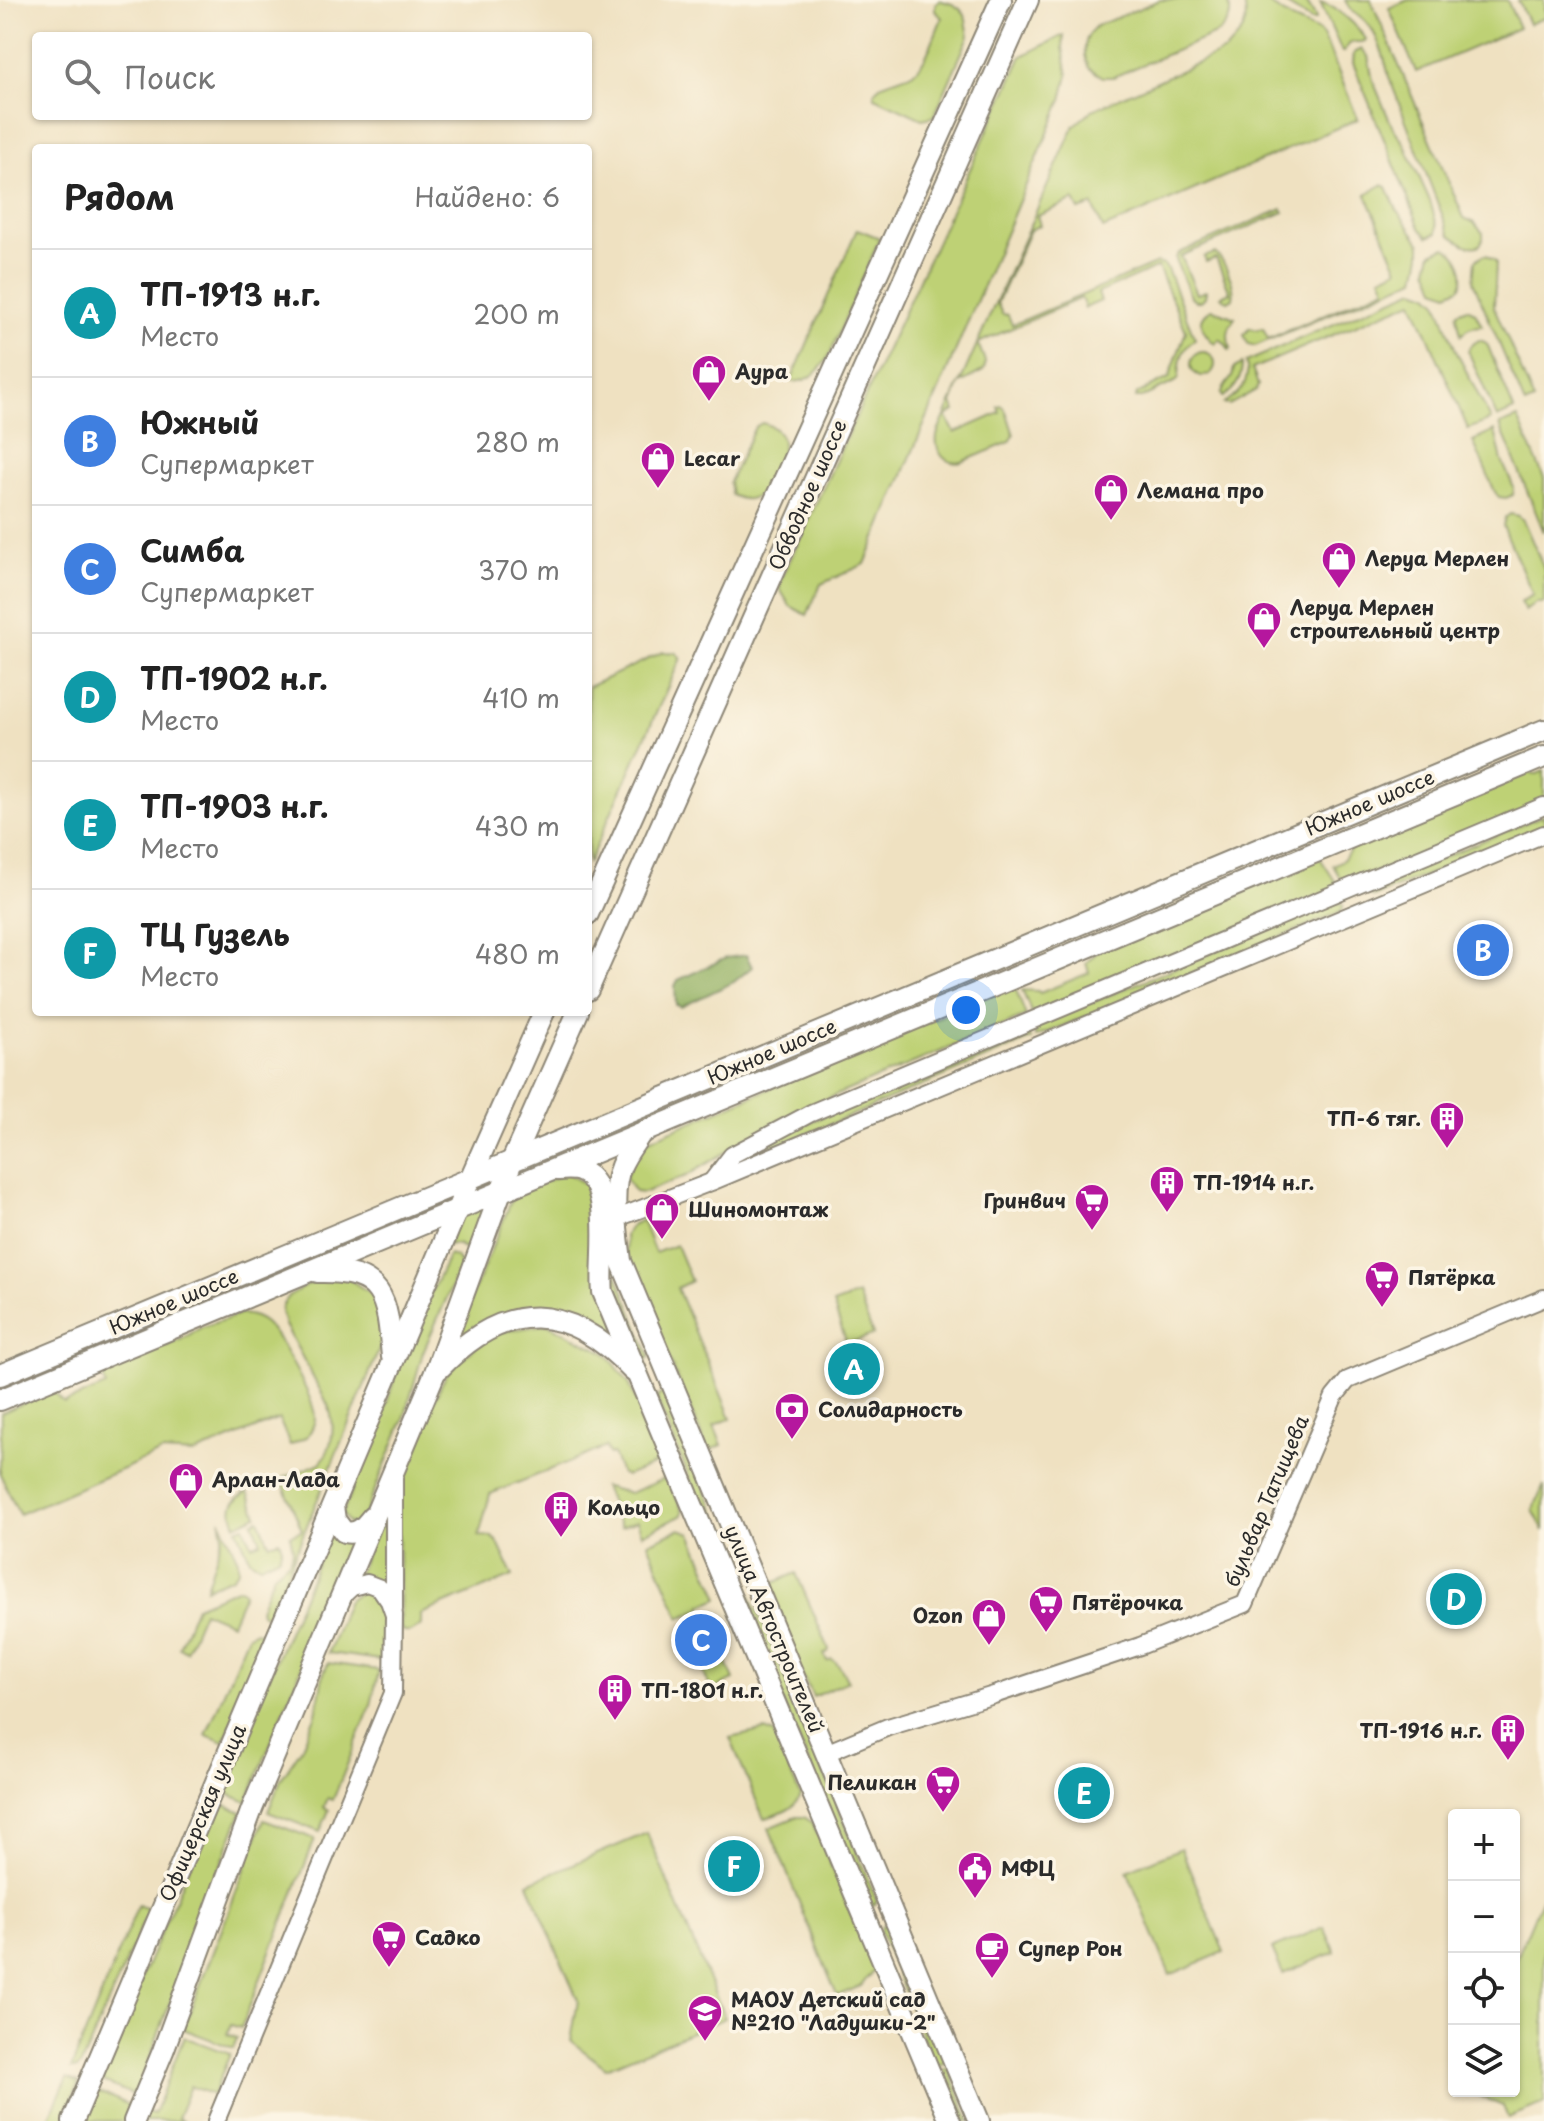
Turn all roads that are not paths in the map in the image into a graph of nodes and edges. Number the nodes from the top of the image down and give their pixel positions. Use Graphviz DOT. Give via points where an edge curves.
graph roads {
  1 [pos="1001,0"];
  2 [pos="1028,0"];
  3 [pos="1544,730"];
  4 [pos="1544,757"];
  5 [pos="1544,806"];
  6 [pos="1544,834"];
  7 [pos="592,905"];
  8 [pos="592,981"];
  9 [pos="542,1016"];
  10 [pos="576,1016"];
  11 [pos="641,1133"];
  12 [pos="512,1161"];
  13 [pos="552,1170"];
  14 [pos="470,1179"];
  15 [pos="711,1182"];
  16 [pos="501,1191"];
  17 [pos="457,1209"];
  18 [pos="609,1221"];
  19 [pos="438,1256"];
  20 [pos="471,1270"];
  21 [pos="309,1272"];
  22 [pos="1544,1298"];
  23 [pos="393,1363"];
  24 [pos="0,1375"];
  25 [pos="434,1375"];
  26 [pos="671,1381"];
  27 [pos="644,1385"];
  28 [pos="0,1400"];
  29 [pos="394,1470"];
  30 [pos="333,1506"];
  31 [pos="377,1511"];
  32 [pos="340,1598"];
  33 [pos="394,1615"];
  34 [pos="826,1753"];
  35 [pos="892,1911"];
  36 [pos="867,1922"];
  37 [pos="73,2121"];
  38 [pos="134,2121"];
  39 [pos="216,2121"];
  40 [pos="950,2121"];
  41 [pos="979,2121"];
  1 -- 7 [label="main road, Обводное шоссе"];
  2 -- 8 [label="main road, Обводное шоссе"];
  3 -- 12 [label="main road, Южное шоссе"];
  4 -- 11 [label="main road, Южное шоссе"];
  5 -- 15 [label="street" via="811,1113 732,1155"];
  6 -- 15 [label="street"];
  9 -- 14 [label="main road"];
  10 -- 12 [label="main road"];
  11 -- 13 [label="main road, Южное шоссе"];
  11 -- 18 [label="main road, улица Автостроителей" via="621,1166"];
  12 -- 14 [label="main road, Южное шоссе"];
  12 -- 16 [label="main road"];
  13 -- 16 [label="main road, Южное шоссе"];
  13 -- 18 [label="main road, улица Автостроителей" via="575,1170 591,1178"];
  14 -- 17 [label="main road, Офицерская улица"];
  14 -- 24 [label="main road, Южное шоссе"];
  15 -- 18 [label="street"];
  16 -- 17 [label="main road, Южное шоссе"];
  16 -- 20 [label="main road"];
  17 -- 19 [label="main road, Офицерская улица"];
  17 -- 21 [label="main road, Южное шоссе"];
  18 -- 26 [label="main road, улица Автостроителей"];
  18 -- 27 [label="main road, улица Автостроителей" via="603,1292"];
  19 -- 20 [label="main road" via="457,1250"];
  19 -- 23 [label="main road, Офицерская улица"];
  20 -- 25 [label="main road"];
  21 -- 23 [label="main road, Офицерская улица" via="348,1272 376,1288 386,1306"];
  21 -- 28 [label="main road, Южное шоссе"];
  22 -- 34 [label="street, бульвар Татищева" via="1348,1380 1334,1397 1245,1604 1140,1646 888,1727"];
  23 -- 30 [label="main road, Офицерская улица"];
  25 -- 27 [label="main road, улица Автостроителей" via="477,1335 511,1321 543,1318 576,1326 598,1339"];
  25 -- 29 [label="main road"];
  26 -- 27 [label="main road"];
  26 -- 34 [label="main road, улица Автостроителей"];
  27 -- 36 [label="main road, улица Автостроителей"];
  29 -- 31 [label="main road"];
  29 -- 33 [label="street"];
  30 -- 31 [label="main road" via="340,1528 350,1533 363,1528"];
  30 -- 37 [label="main road, Офицерская улица"];
  31 -- 32 [label="main road"];
  32 -- 33 [label="street" via="352,1587 374,1585 385,1594"];
  32 -- 38 [label="main road" via="252,1809"];
  33 -- 39 [label="street" via="393,1693"];
  34 -- 35 [label="main road, улица Автостроителей"];
  35 -- 36 [label="main road"];
  35 -- 41 [label="main road, улица Автостроителей"];
  36 -- 40 [label="main road, улица Автостроителей"];
}
